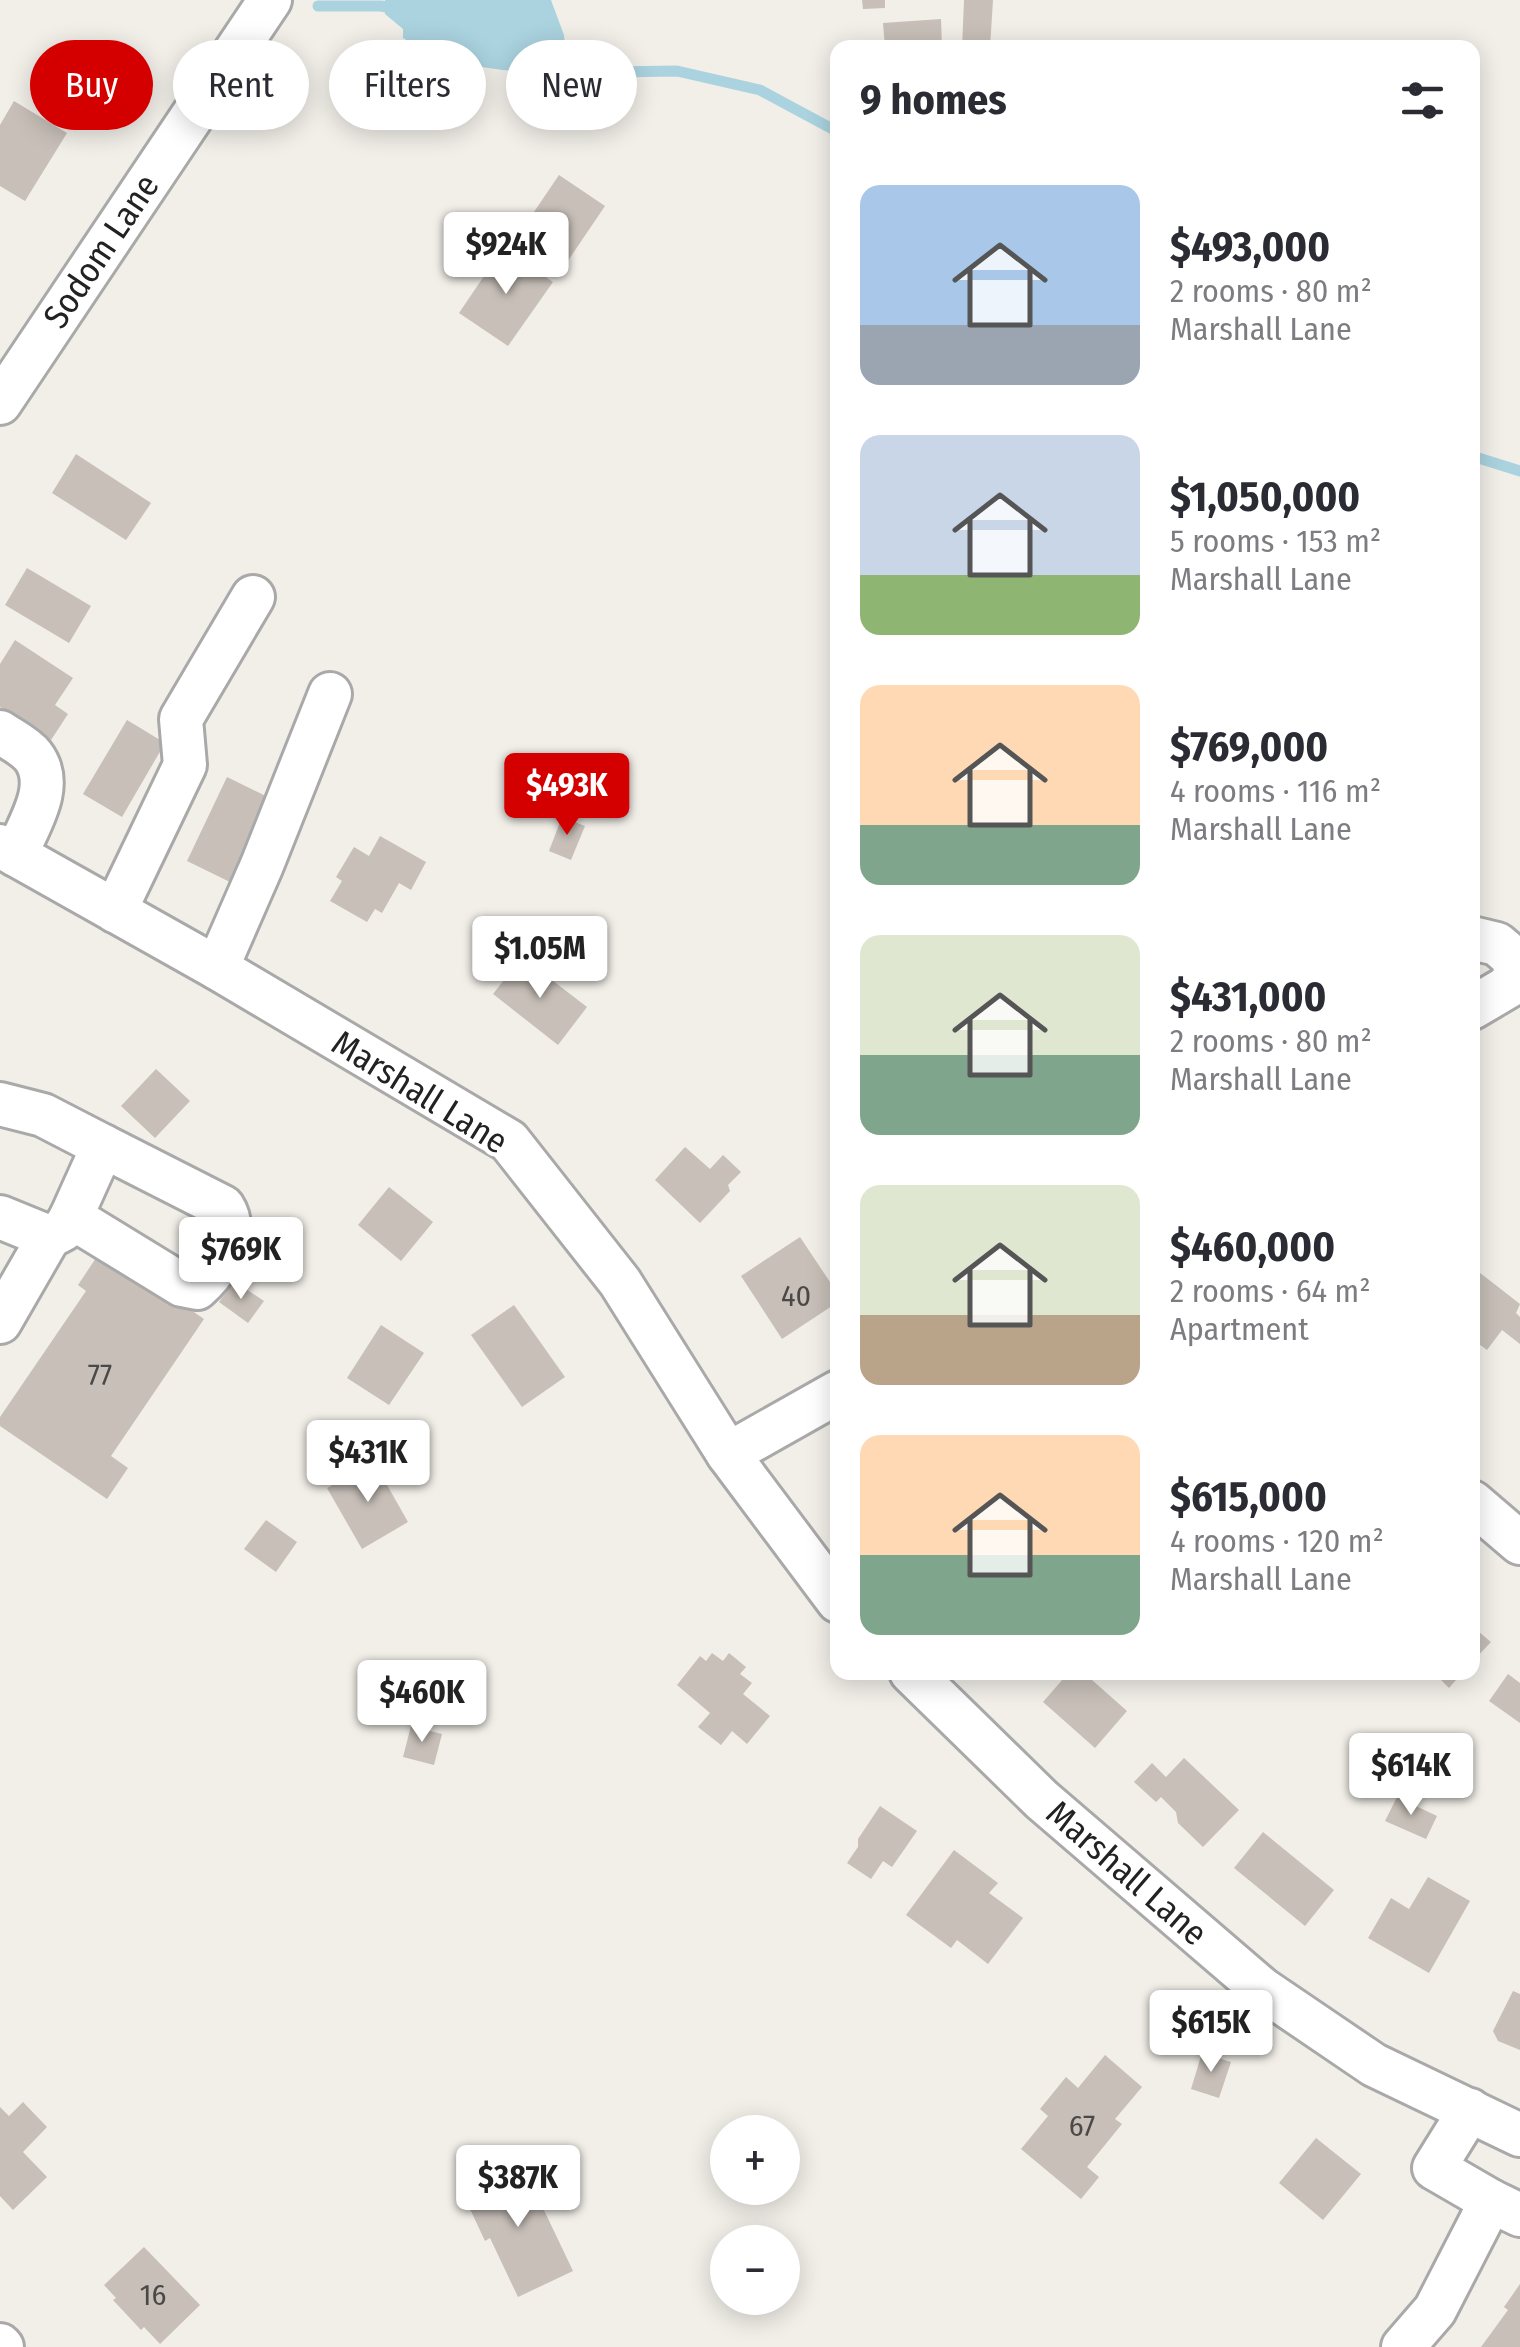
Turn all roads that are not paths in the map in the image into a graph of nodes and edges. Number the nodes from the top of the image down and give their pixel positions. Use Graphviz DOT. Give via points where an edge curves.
graph roads {
  1 [pos="270,0"];
  2 [pos="0,402"];
  3 [pos="253,597"];
  4 [pos="330,694"];
  5 [pos="0,732"];
  6 [pos="8,850"];
  7 [pos="114,911"];
  8 [pos="1480,940"];
  9 [pos="216,968"];
  10 [pos="1480,1003"];
  11 [pos="0,1104"];
  12 [pos="103,1146"];
  13 [pos="0,1217"];
  14 [pos="60,1227"];
  15 [pos="0,1322"];
  16 [pos="830,1397"];
  17 [pos="728,1454"];
  18 [pos="1480,1509"];
  19 [pos="1520,1543"];
  20 [pos="830,1589"];
  21 [pos="919,1680"];
  22 [pos="1470,2110"];
  23 [pos="1520,2135"];
  24 [pos="1506,2208"];
  25 [pos="1403,2347"];
  1 -- 2 [label="street, Sodom Lane"];
  3 -- 7 [label="street" via="181,719 185,765"];
  4 -- 9 [label="street"];
  5 -- 6 [label="street" via="32,754 42,775 42,792"];
  6 -- 7 [label="street, Marshall Lane"];
  7 -- 9 [label="street, Marshall Lane"];
  8 -- 10 [label="street" via="1497,944 1518,962 1510,984"];
  9 -- 17 [label="street, Marshall Lane" via="509,1141 620,1282"];
  11 -- 12 [label="street" via="44,1115"];
  12 -- 14 [label="street"];
  12 -- 14 [label="street" via="223,1207 232,1235 197,1288"];
  13 -- 14 [label="street"];
  14 -- 15 [label="street"];
  16 -- 17 [label="street"];
  17 -- 20 [label="street, Marshall Lane"];
  18 -- 19 [label="street"];
  21 -- 22 [label="street, Marshall Lane" via="1042,1800 1262,1988 1374,2065"];
  22 -- 23 [label="street, Marshall Lane"];
  22 -- 24 [label="street" via="1434,2168"];
  24 -- 25 [label="street"];
}
